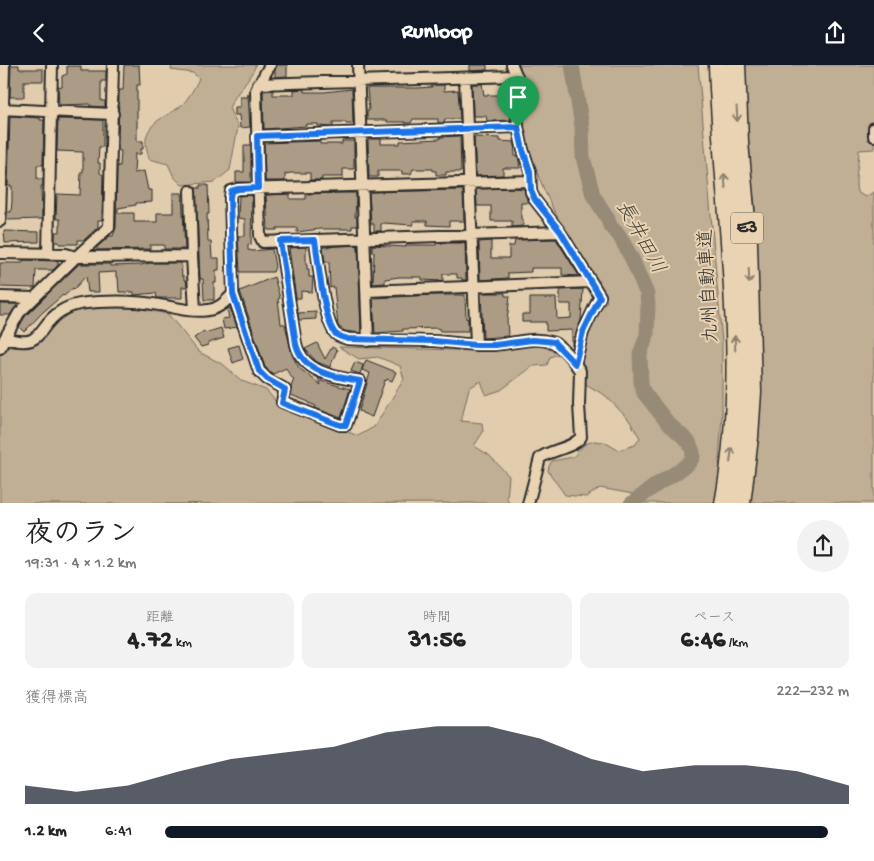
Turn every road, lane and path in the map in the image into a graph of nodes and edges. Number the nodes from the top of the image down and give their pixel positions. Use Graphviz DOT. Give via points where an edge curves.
graph roads {
  1 [pos="4,65"];
  2 [pos="52,65"];
  3 [pos="113,65"];
  4 [pos="270,65"];
  5 [pos="358,65"];
  6 [pos="512,65"];
  7 [pos="718,65"];
  8 [pos="736,65"];
  9 [pos="517,76"];
  10 [pos="465,78"];
  11 [pos="359,81"];
  12 [pos="258,84"];
  13 [pos="2,109"];
  14 [pos="51,112"];
  15 [pos="113,114"];
  16 [pos="518,127"];
  17 [pos="874,128"];
  18 [pos="467,129"];
  19 [pos="361,133"];
  20 [pos="257,136"];
  21 [pos="874,136"];
  22 [pos="530,181"];
  23 [pos="470,183"];
  24 [pos="363,185"];
  25 [pos="258,188"];
  26 [pos="190,191"];
  27 [pos="0,221"];
  28 [pos="560,231"];
  29 [pos="472,235"];
  30 [pos="365,238"];
  31 [pos="315,240"];
  32 [pos="280,241"];
  33 [pos="0,253"];
  34 [pos="48,254"];
  35 [pos="192,256"];
  36 [pos="76,257"];
  37 [pos="590,282"];
  38 [pos="474,287"];
  39 [pos="366,291"];
  40 [pos="233,294"];
  41 [pos="0,297"];
  42 [pos="34,298"];
  43 [pos="195,311"];
  44 [pos="5,338"];
  45 [pos="368,341"];
  46 [pos="476,345"];
  47 [pos="0,348"];
  48 [pos="575,364"];
  49 [pos="744,392"];
  50 [pos="528,503"];
  51 [pos="724,503"];
  52 [pos="741,503"];
  1 -- 13 [label="street"];
  2 -- 14 [label="street"];
  3 -- 15 [label="street"];
  4 -- 12 [label="street"];
  5 -- 11 [label="street"];
  6 -- 9 [label="street"];
  49 -- 7 [label="highway, 九州自動車道 / E3, one-way" via="734,326"];
  8 -- 49 [label="highway, 九州自動車道 / E3, one-way" via="748,243"];
  9 -- 10 [label="street"];
  9 -- 16 [label="street"];
  10 -- 11 [label="street"];
  10 -- 18 [label="street"];
  11 -- 12 [label="street"];
  11 -- 19 [label="street"];
  12 -- 20 [label="street"];
  13 -- 14 [label="street"];
  13 -- 27 [label="street"];
  14 -- 15 [label="street"];
  14 -- 34 [label="street"];
  15 -- 36 [label="street" via="110,224"];
  16 -- 18 [label="street"];
  16 -- 22 [label="street"];
  17 -- 21 [label="street"];
  18 -- 19 [label="street"];
  18 -- 23 [label="street"];
  19 -- 20 [label="street"];
  19 -- 24 [label="street"];
  20 -- 25 [label="street"];
  22 -- 23 [label="street"];
  22 -- 28 [label="street" via="535,200"];
  23 -- 24 [label="street"];
  23 -- 29 [label="street"];
  24 -- 25 [label="street"];
  24 -- 30 [label="street"];
  25 -- 32 [label="street" via="260,235 263,242"];
  25 -- 40 [label="street" via="231,191"];
  26 -- 35 [label="street"];
  28 -- 29 [label="street"];
  28 -- 37 [label="street"];
  29 -- 30 [label="street"];
  29 -- 38 [label="street"];
  30 -- 31 [label="street"];
  30 -- 39 [label="street"];
  31 -- 32 [label="street"];
  31 -- 45 [label="street" via="330,327 337,335"];
  32 -- 40 [label="street" via="296,344 302,359 311,367 360,381 346,425 282,403 285,390 259,371"];
  33 -- 34 [label="street"];
  34 -- 36 [label="street"];
  35 -- 36 [label="street"];
  35 -- 43 [label="street"];
  36 -- 42 [label="street"];
  37 -- 38 [label="street"];
  37 -- 48 [label="street" via="600,297 583,332"];
  38 -- 39 [label="street"];
  38 -- 46 [label="street"];
  39 -- 45 [label="street"];
  40 -- 43 [label="street" via="221,305"];
  41 -- 42 [label="street"];
  42 -- 44 [label="street" via="16,318"];
  43 -- 44 [label="street" via="137,302 84,303 60,311 35,339 23,342"];
  44 -- 47 [label="street"];
  45 -- 46 [label="street"];
  46 -- 48 [label="street" via="532,340 554,342"];
  48 -- 50 [label="street" via="580,371 581,437 573,444 540,458"];
  51 -- 49 [label="highway, 九州自動車道 / E3, one-way" via="734,433"];
  49 -- 52 [label="highway, 九州自動車道 / E3" via="749,437"];
}
